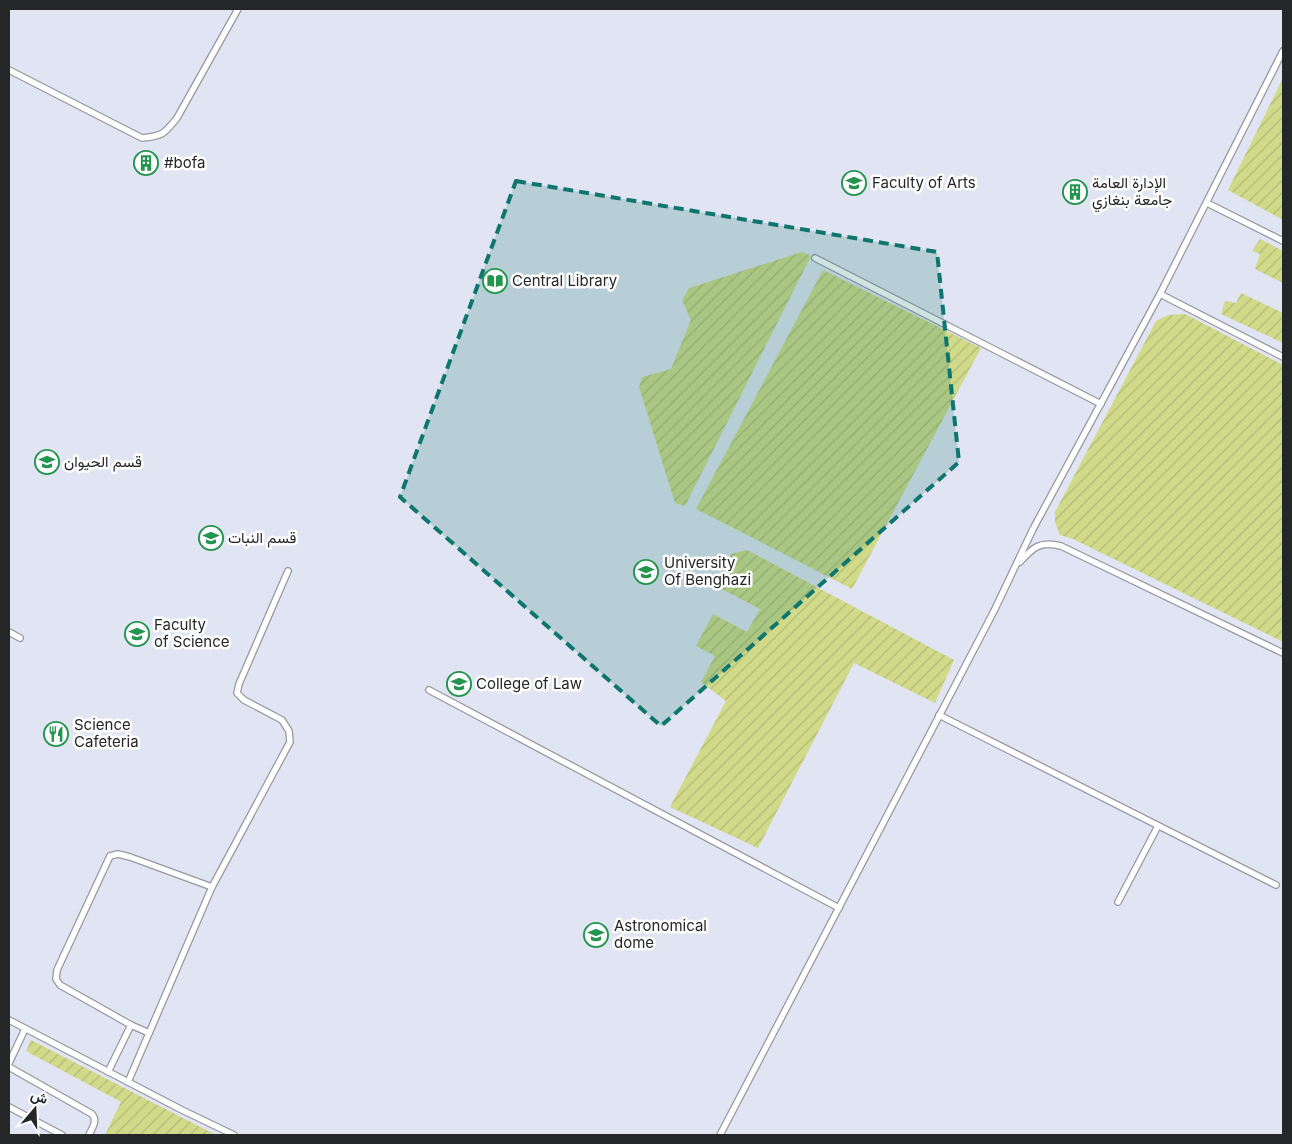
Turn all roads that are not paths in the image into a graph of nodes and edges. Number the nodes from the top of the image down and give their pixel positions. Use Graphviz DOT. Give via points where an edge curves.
graph roads {
  1 [pos="238,9"];
  2 [pos="1283,51"];
  3 [pos="9,70"];
  4 [pos="1207,203"];
  5 [pos="1283,241"];
  6 [pos="815,258"];
  7 [pos="1160,294"];
  8 [pos="1283,357"];
  9 [pos="1101,404"];
  10 [pos="1015,568"];
  11 [pos="288,571"];
  12 [pos="9,632"];
  13 [pos="20,638"];
  14 [pos="1283,653"];
  15 [pos="429,690"];
  16 [pos="939,715"];
  17 [pos="1158,826"];
  18 [pos="1276,885"];
  19 [pos="212,887"];
  20 [pos="1118,902"];
  21 [pos="838,908"];
  22 [pos="9,1020"];
  23 [pos="131,1025"];
  24 [pos="25,1029"];
  25 [pos="149,1033"];
  26 [pos="9,1063"];
  27 [pos="9,1067"];
  28 [pos="108,1072"];
  29 [pos="128,1082"];
  30 [pos="9,1107"];
  31 [pos="62,1135"];
  32 [pos="89,1135"];
  33 [pos="234,1135"];
  34 [pos="720,1135"];
  1 -- 3 [label="lane" via="177,118 165,133 156,136 142,138"];
  2 -- 4 [label="lane"];
  4 -- 5 [label="lane"];
  4 -- 7 [label="lane"];
  6 -- 9 [label="lane"];
  7 -- 8 [label="lane"];
  7 -- 9 [label="lane"];
  9 -- 10 [label="lane" via="1032,529"];
  10 -- 14 [label="lane" via="1040,544 1061,546"];
  10 -- 16 [label="lane"];
  11 -- 19 [label="lane" via="238,693 244,700 282,720 289,731 290,742"];
  12 -- 13 [label="lane"];
  15 -- 21 [label="lane"];
  16 -- 17 [label="lane"];
  16 -- 21 [label="lane"];
  17 -- 18 [label="lane"];
  17 -- 20 [label="lane"];
  19 -- 23 [label="lane" via="130,856 110,856 57,970 56,979 60,985"];
  19 -- 25 [label="lane"];
  21 -- 34 [label="lane"];
  22 -- 24 [label="lane"];
  23 -- 25 [label="lane"];
  23 -- 28 [label="lane"];
  24 -- 26 [label="lane"];
  24 -- 28 [label="lane"];
  25 -- 29 [label="lane"];
  27 -- 32 [label="lane" via="92,1114 95,1122"];
  28 -- 29 [label="lane"];
  29 -- 33 [label="lane"];
  30 -- 31 [label="lane"];
}
